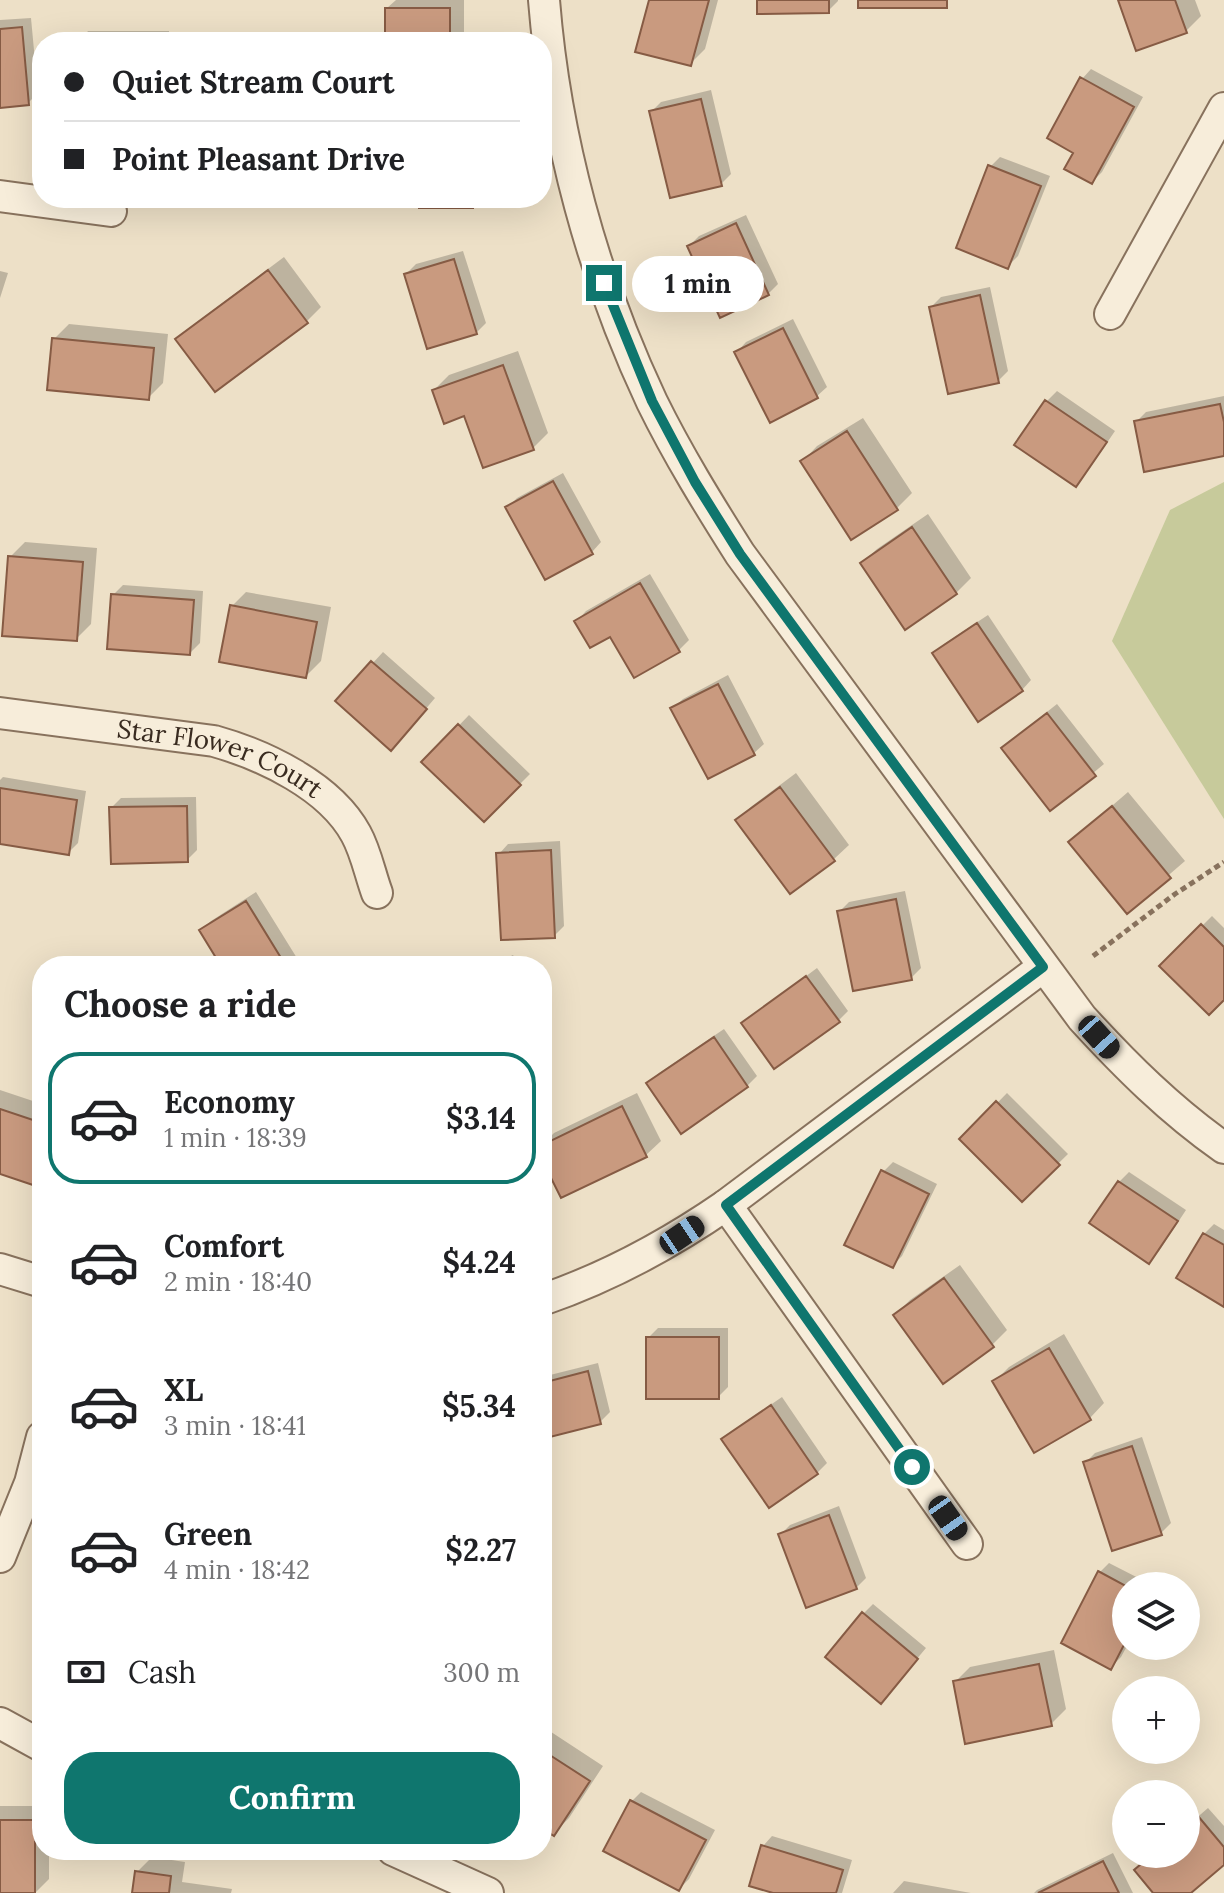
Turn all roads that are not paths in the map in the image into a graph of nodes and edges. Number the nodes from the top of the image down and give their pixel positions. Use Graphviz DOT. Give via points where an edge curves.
graph roads {
  1 [pos="544,0"];
  2 [pos="547,32"];
  3 [pos="552,62"];
  4 [pos="1224,108"];
  5 [pos="0,196"];
  6 [pos="32,200"];
  7 [pos="89,208"];
  8 [pos="111,211"];
  9 [pos="1110,314"];
  10 [pos="0,713"];
  11 [pos="377,893"];
  12 [pos="1043,967"];
  13 [pos="1224,1148"];
  14 [pos="726,1205"];
  15 [pos="0,1269"];
  16 [pos="32,1279"];
  17 [pos="552,1296"];
  18 [pos="32,1475"];
  19 [pos="967,1544"];
  20 [pos="0,1557"];
  21 [pos="0,1723"];
  22 [pos="32,1741"];
  23 [pos="415,1860"];
  24 [pos="488,1893"];
  1 -- 2 [label="street"];
  3 -- 12 [label="street" via="567,154 604,283 652,401 695,482 740,554"];
  4 -- 9 [label="street"];
  5 -- 6 [label="street"];
  7 -- 8 [label="street"];
  10 -- 11 [label="street, Star Flower Court" via="214,741 286,769 344,816 357,835"];
  12 -- 13 [label="street" via="1133,1075"];
  12 -- 14 [label="street"];
  14 -- 17 [label="street" via="615,1271"];
  14 -- 19 [label="street"];
  15 -- 16 [label="street"];
  18 -- 20 [label="street"];
  21 -- 22 [label="street"];
  23 -- 24 [label="street"];
}
